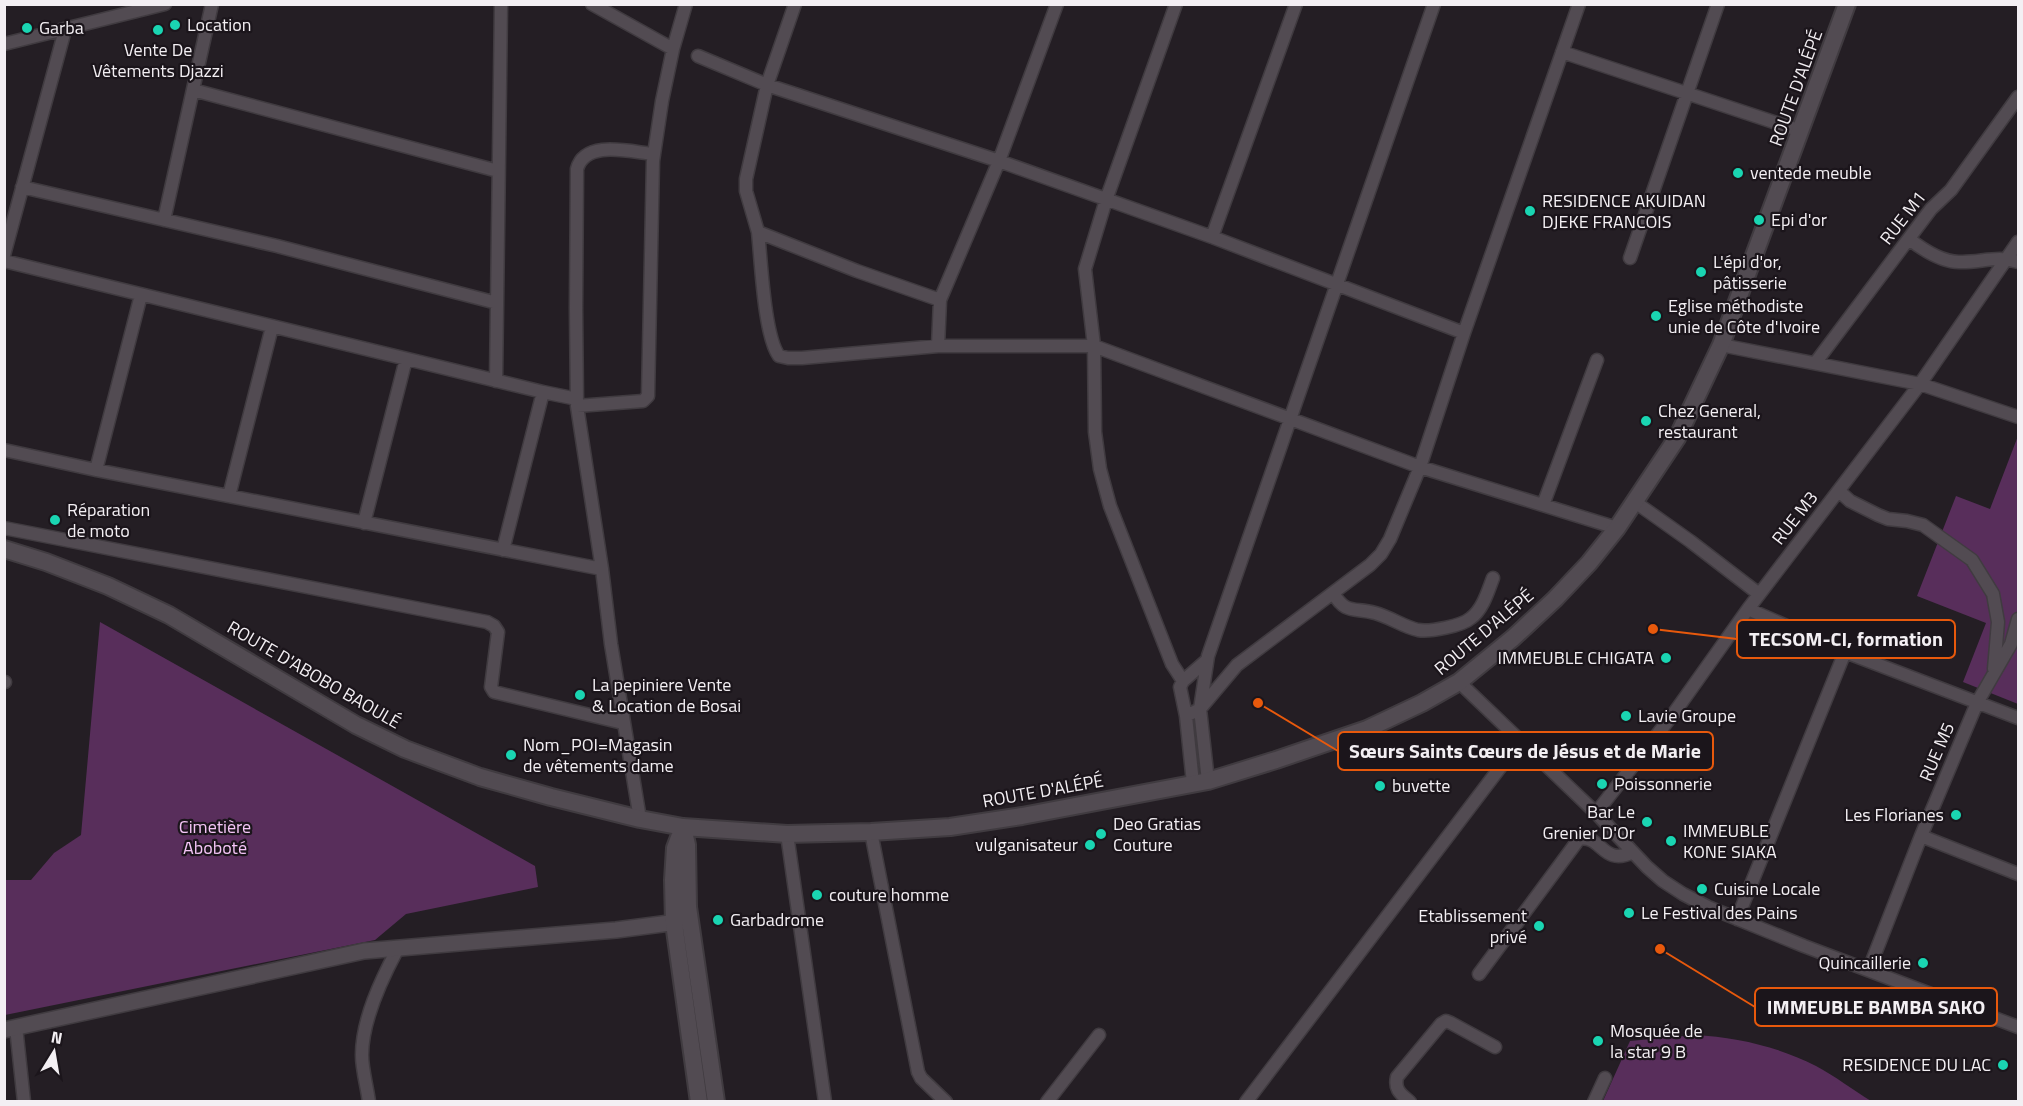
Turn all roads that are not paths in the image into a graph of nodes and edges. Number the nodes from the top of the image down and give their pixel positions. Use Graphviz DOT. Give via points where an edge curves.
graph roads {
  1 [pos="165,4"];
  2 [pos="212,4"];
  3 [pos="501,4"];
  4 [pos="592,4"];
  5 [pos="686,4"];
  6 [pos="795,4"];
  7 [pos="1057,4"];
  8 [pos="1176,4"];
  9 [pos="1296,4"];
  10 [pos="1434,4"];
  11 [pos="1579,4"];
  12 [pos="1718,4"];
  13 [pos="1847,4"];
  14 [pos="65,30"];
  15 [pos="4,44"];
  16 [pos="673,49"];
  17 [pos="1562,52"];
  18 [pos="698,56"];
  19 [pos="767,85"];
  20 [pos="193,90"];
  21 [pos="1687,94"];
  22 [pos="2019,97"];
  23 [pos="1801,131"];
  24 [pos="653,154"];
  25 [pos="999,161"];
  26 [pos="498,171"];
  27 [pos="22,187"];
  28 [pos="1106,200"];
  29 [pos="164,220"];
  30 [pos="758,232"];
  31 [pos="1212,237"];
  32 [pos="1909,239"];
  33 [pos="2019,242"];
  34 [pos="4,255"];
  35 [pos="1630,258"];
  36 [pos="2006,258"];
  37 [pos="4,261"];
  38 [pos="2019,262"];
  39 [pos="1337,285"];
  40 [pos="141,295"];
  41 [pos="940,300"];
  42 [pos="497,303"];
  43 [pos="272,327"];
  44 [pos="1464,333"];
  45 [pos="1721,345"];
  46 [pos="938,346"];
  47 [pos="1094,346"];
  48 [pos="406,359"];
  49 [pos="1597,360"];
  50 [pos="1816,363"];
  51 [pos="496,381"];
  52 [pos="1920,384"];
  53 [pos="543,392"];
  54 [pos="577,403"];
  55 [pos="2019,417"];
  56 [pos="1291,418"];
  57 [pos="4,450"];
  58 [pos="1420,467"];
  59 [pos="96,470"];
  60 [pos="1839,491"];
  61 [pos="229,496"];
  62 [pos="1635,502"];
  63 [pos="1543,505"];
  64 [pos="364,523"];
  65 [pos="4,528"];
  66 [pos="1617,528"];
  67 [pos="4,549"];
  68 [pos="503,550"];
  69 [pos="602,569"];
  70 [pos="1493,578"];
  71 [pos="1333,593"];
  72 [pos="1759,594"];
  73 [pos="1748,609"];
  74 [pos="2019,619"];
  75 [pos="1845,652"];
  76 [pos="1206,661"];
  77 [pos="1994,675"];
  78 [pos="1183,681"];
  79 [pos="1459,682"];
  80 [pos="1977,703"];
  81 [pos="1200,709"];
  82 [pos="1186,716"];
  83 [pos="2019,718"];
  84 [pos="623,723"];
  85 [pos="1521,740"];
  86 [pos="1201,782"];
  87 [pos="1596,813"];
  88 [pos="640,819"];
  89 [pos="683,827"];
  90 [pos="871,832"];
  91 [pos="787,834"];
  92 [pos="1921,836"];
  93 [pos="1634,852"];
  94 [pos="2019,874"];
  95 [pos="1737,919"];
  96 [pos="682,922"];
  97 [pos="397,950"];
  98 [pos="1869,969"];
  99 [pos="1479,974"];
  100 [pos="2019,1027"];
  101 [pos="10,1028"];
  102 [pos="1099,1035"];
  103 [pos="1495,1047"];
  104 [pos="1605,1078"];
  105 [pos="24,1101"];
  106 [pos="369,1101"];
  107 [pos="699,1101"];
  108 [pos="716,1101"];
  109 [pos="825,1101"];
  110 [pos="946,1101"];
  111 [pos="1047,1101"];
  112 [pos="1246,1101"];
  113 [pos="1410,1101"];
  114 [pos="1594,1101"];
  1 -- 14 [label="street"];
  2 -- 20 [label="street"];
  3 -- 26 [label="street"];
  4 -- 16 [label="street"];
  5 -- 16 [label="street"];
  6 -- 19 [label="street"];
  7 -- 25 [label="street"];
  8 -- 28 [label="street"];
  9 -- 31 [label="street"];
  10 -- 39 [label="street"];
  11 -- 17 [label="street"];
  12 -- 21 [label="street"];
  13 -- 23 [label="main road, ROUTE D'ALÉPÉ"];
  14 -- 15 [label="street"];
  14 -- 27 [label="street"];
  16 -- 24 [label="street"];
  17 -- 21 [label="street"];
  17 -- 44 [label="street"];
  18 -- 19 [label="street"];
  19 -- 25 [label="street"];
  19 -- 30 [label="street" via="746,179"];
  20 -- 26 [label="street"];
  20 -- 29 [label="street"];
  21 -- 23 [label="street"];
  21 -- 35 [label="street"];
  22 -- 32 [label="street, RUE M1" via="1951,190"];
  23 -- 45 [label="main road, ROUTE D'ALÉPÉ"];
  24 -- 54 [label="street" via="648,396 643,401"];
  24 -- 54 [label="street" via="596,151 579,161"];
  25 -- 28 [label="street"];
  25 -- 41 [label="street"];
  26 -- 42 [label="street"];
  27 -- 29 [label="street"];
  27 -- 34 [label="street"];
  28 -- 31 [label="street"];
  28 -- 47 [label="street" via="1085,269"];
  29 -- 42 [label="street"];
  30 -- 41 [label="street"];
  30 -- 46 [label="street" via="771,343 779,356 802,358"];
  31 -- 39 [label="street"];
  32 -- 36 [label="street" via="1924,251 1956,262"];
  32 -- 50 [label="street, RUE M1"];
  33 -- 36 [label="street, RUE M3"];
  36 -- 38 [label="street"];
  36 -- 52 [label="street, RUE M3"];
  37 -- 40 [label="street"];
  39 -- 44 [label="street"];
  39 -- 56 [label="street"];
  40 -- 43 [label="street"];
  40 -- 59 [label="street"];
  41 -- 46 [label="street"];
  42 -- 51 [label="street"];
  43 -- 48 [label="street"];
  43 -- 61 [label="street"];
  44 -- 58 [label="street"];
  45 -- 50 [label="street"];
  45 -- 62 [label="main road, ROUTE D'ALÉPÉ" via="1677,438"];
  46 -- 47 [label="street"];
  47 -- 56 [label="street"];
  47 -- 78 [label="street" via="1095,432 1100,469 1110,506 1172,664"];
  48 -- 51 [label="street"];
  48 -- 64 [label="street"];
  49 -- 63 [label="street"];
  50 -- 52 [label="street"];
  51 -- 53 [label="street"];
  52 -- 55 [label="street"];
  52 -- 60 [label="street, RUE M3"];
  53 -- 54 [label="street"];
  53 -- 68 [label="street"];
  54 -- 69 [label="street"];
  56 -- 58 [label="street"];
  56 -- 76 [label="street"];
  57 -- 59 [label="street"];
  58 -- 63 [label="street"];
  58 -- 71 [label="street" via="1381,554"];
  59 -- 61 [label="street"];
  60 -- 72 [label="street, RUE M3"];
  60 -- 77 [label="street" via="1878,515 1923,525 1972,560 1993,594 1998,622"];
  61 -- 64 [label="street"];
  62 -- 66 [label="main road, ROUTE D'ALÉPÉ"];
  62 -- 72 [label="street"];
  63 -- 66 [label="street"];
  64 -- 68 [label="street"];
  65 -- 84 [label="street" via="487,622 498,632 491,687 495,692"];
  66 -- 79 [label="main road, ROUTE D'ALÉPÉ" via="1555,599"];
  67 -- 88 [label="main road, ROUTE D'ABOBO BAOULÉ" via="108,586 169,615 356,725 405,749 550,798"];
  68 -- 69 [label="street"];
  69 -- 84 [label="street"];
  70 -- 71 [label="street" via="1486,598 1471,619 1437,630 1418,630 1376,613 1347,609"];
  71 -- 81 [label="street" via="1237,665"];
  72 -- 73 [label="street, RUE M3"];
  73 -- 75 [label="street"];
  73 -- 87 [label="street, RUE M3"];
  74 -- 77 [label="street, RUE M5"];
  75 -- 80 [label="street"];
  75 -- 95 [label="street"];
  76 -- 78 [label="street"];
  76 -- 81 [label="street"];
  77 -- 80 [label="street, RUE M5"];
  78 -- 82 [label="street" via="1180,687"];
  79 -- 85 [label="street"];
  79 -- 86 [label="main road, ROUTE D'ALÉPÉ" via="1367,729"];
  80 -- 83 [label="street"];
  80 -- 92 [label="street, RUE M5"];
  81 -- 82 [label="street"];
  81 -- 86 [label="street"];
  82 -- 86 [label="street"];
  84 -- 88 [label="street"];
  85 -- 87 [label="street"];
  85 -- 112 [label="street"];
  86 -- 90 [label="main road, ROUTE D'ALÉPÉ" via="950,827"];
  87 -- 93 [label="street"];
  88 -- 89 [label="main road, ROUTE D'ABOBO BAOULÉ"];
  89 -- 91 [label="main road, ROUTE D'ALÉPÉ"];
  89 -- 96 [label="main road" via="675,848 673,880"];
  90 -- 91 [label="main road, ROUTE D'ALÉPÉ"];
  90 -- 110 [label="street" via="918,1072"];
  91 -- 109 [label="street"];
  92 -- 94 [label="street"];
  92 -- 98 [label="street, RUE M5"];
  93 -- 95 [label="street" via="1663,881"];
  93 -- 99 [label="street" via="1615,856 1585,837 1579,839"];
  95 -- 98 [label="street"];
  96 -- 97 [label="street"];
  96 -- 107 [label="main road"];
  96 -- 108 [label="main road"];
  97 -- 101 [label="street" via="364,951"];
  97 -- 106 [label="street" via="375,996 363,1044"];
  98 -- 100 [label="street"];
  101 -- 105 [label="street"];
  102 -- 111 [label="street"];
  103 -- 113 [label="street" via="1451,1023 1441,1024 1397,1077 1398,1092"];
  104 -- 114 [label="street"];
}
